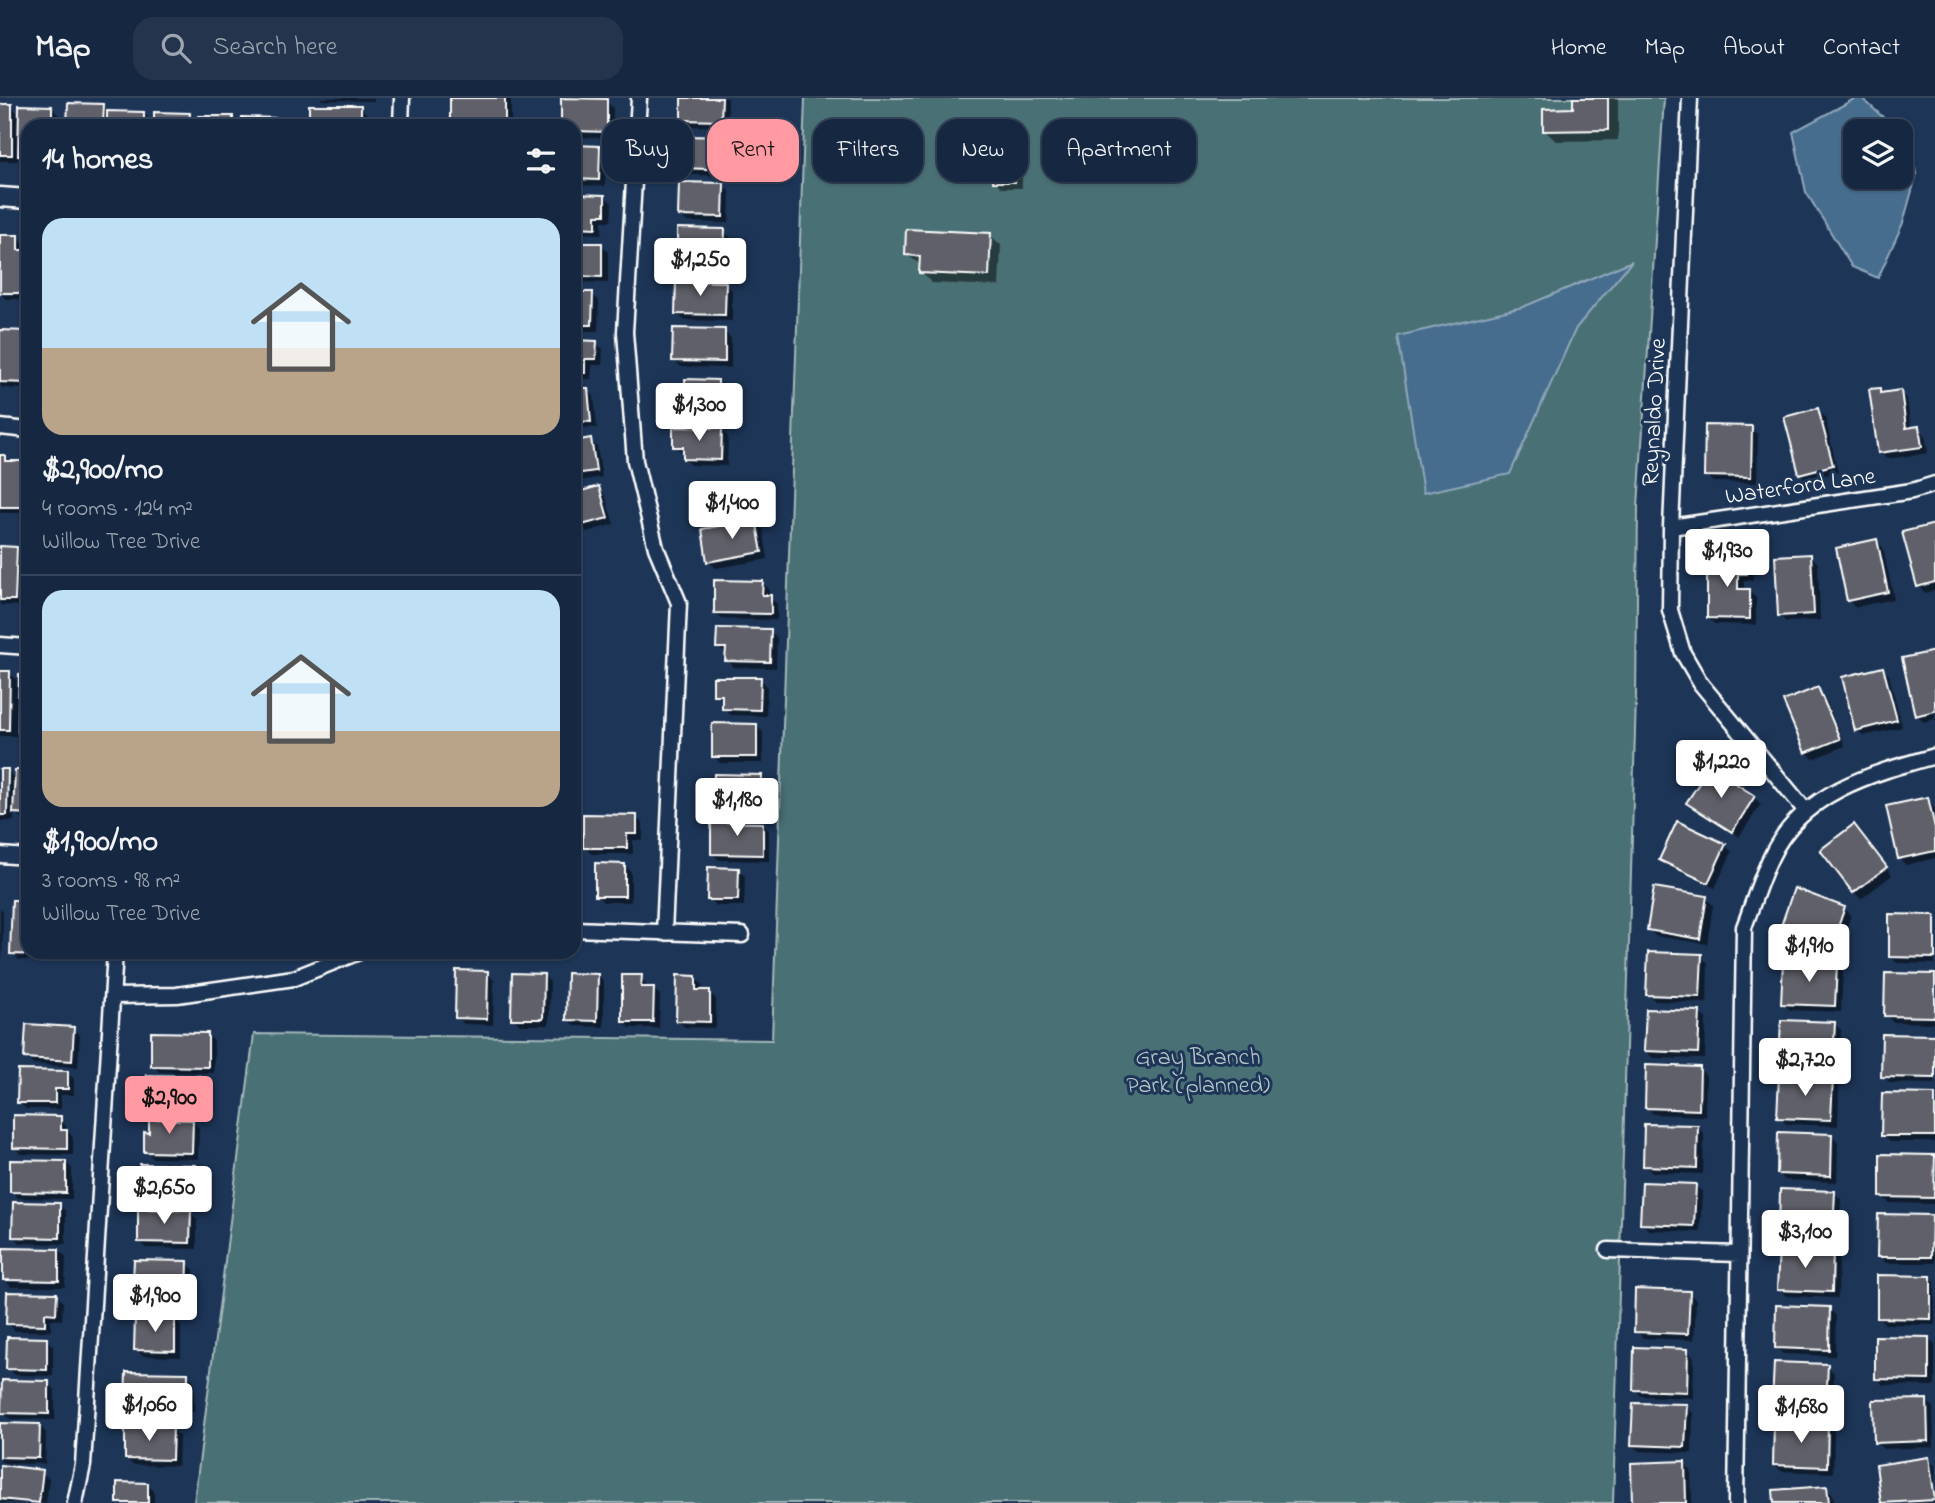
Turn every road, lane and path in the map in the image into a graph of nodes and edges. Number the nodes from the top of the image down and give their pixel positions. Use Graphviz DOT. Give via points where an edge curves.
graph roads {
  1 [pos="402,98"];
  2 [pos="639,98"];
  3 [pos="1690,98"];
  4 [pos="401,119"];
  5 [pos="0,197"];
  6 [pos="21,198"];
  7 [pos="0,428"];
  8 [pos="21,430"];
  9 [pos="1935,484"];
  10 [pos="1671,527"];
  11 [pos="0,645"];
  12 [pos="21,646"];
  13 [pos="1935,756"];
  14 [pos="1805,810"];
  15 [pos="0,856"];
  16 [pos="21,857"];
  17 [pos="581,929"];
  18 [pos="664,933"];
  19 [pos="742,935"];
  20 [pos="115,959"];
  21 [pos="341,959"];
  22 [pos="113,996"];
  23 [pos="1608,1251"];
  24 [pos="1739,1254"];
  25 [pos="75,1503"];
  26 [pos="1736,1503"];
  1 -- 4 [label="street"];
  2 -- 18 [label="street" via="625,332 635,461 656,548 679,603"];
  3 -- 10 [label="street, Reynaldo Drive"];
  5 -- 6 [label="street"];
  7 -- 8 [label="street"];
  9 -- 10 [label="street, Waterford Lane"];
  10 -- 14 [label="street, Reynaldo Drive" via="1670,610 1682,653 1701,684"];
  11 -- 12 [label="street"];
  13 -- 14 [label="street" via="1861,777"];
  14 -- 24 [label="street" via="1772,854 1744,927"];
  15 -- 16 [label="street"];
  17 -- 18 [label="street"];
  18 -- 19 [label="street"];
  20 -- 22 [label="street"];
  21 -- 22 [label="street" via="293,978 177,995"];
  22 -- 25 [label="street" via="83,1465"];
  23 -- 24 [label="street"];
  24 -- 26 [label="street"];
}
